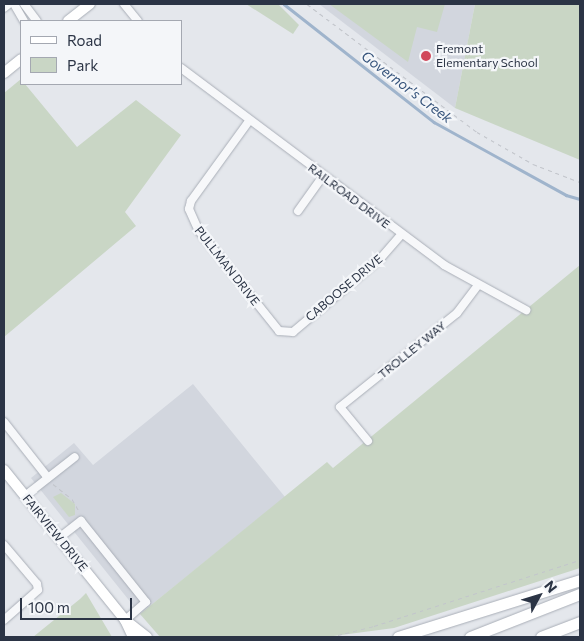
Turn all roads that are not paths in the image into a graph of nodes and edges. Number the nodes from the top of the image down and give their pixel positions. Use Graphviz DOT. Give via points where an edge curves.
graph roads {
  1 [pos="9,4"];
  2 [pos="14,4"];
  3 [pos="24,4"];
  4 [pos="90,4"];
  5 [pos="124,4"];
  6 [pos="4,8"];
  7 [pos="32,14"];
  8 [pos="23,20"];
  9 [pos="25,20"];
  10 [pos="36,20"];
  11 [pos="69,20"];
  12 [pos="137,20"];
  13 [pos="20,60"];
  14 [pos="182,69"];
  15 [pos="4,73"];
  16 [pos="249,121"];
  17 [pos="323,176"];
  18 [pos="298,211"];
  19 [pos="401,234"];
  20 [pos="477,286"];
  21 [pos="526,310"];
  22 [pos="281,333"];
  23 [pos="4,422"];
  24 [pos="368,441"];
  25 [pos="75,457"];
  26 [pos="4,470"];
  27 [pos="50,480"];
  28 [pos="25,496"];
  29 [pos="59,538"];
  30 [pos="4,545"];
  31 [pos="580,580"];
  32 [pos="580,594"];
  33 [pos="4,620"];
  34 [pos="125,620"];
  35 [pos="580,622"];
  36 [pos="133,637"];
  37 [pos="147,637"];
  38 [pos="398,637"];
  39 [pos="470,637"];
  40 [pos="541,637"];
  1 -- 6 [label="street"];
  2 -- 8 [label="street"];
  3 -- 7 [label="street"];
  4 -- 11 [label="main road"];
  5 -- 12 [label="street"];
  7 -- 9 [label="street"];
  7 -- 10 [label="street"];
  13 -- 15 [label="main road"];
  14 -- 16 [label="street, RAILROAD DRIVE"];
  16 -- 17 [label="street, RAILROAD DRIVE"];
  16 -- 22 [label="street, PULLMAN DRIVE" via="191,201 189,209 198,231"];
  17 -- 18 [label="street"];
  17 -- 19 [label="street, RAILROAD DRIVE"];
  19 -- 20 [label="street, RAILROAD DRIVE"];
  19 -- 22 [label="street, CABOOSE DRIVE" via="380,259 297,328"];
  20 -- 21 [label="street, RAILROAD DRIVE"];
  20 -- 24 [label="street, TROLLEY WAY" via="457,313 340,407"];
  23 -- 27 [label="street"];
  25 -- 27 [label="street"];
  26 -- 28 [label="main road, FAIRVIEW DRIVE"];
  27 -- 28 [label="street"];
  28 -- 29 [label="main road, FAIRVIEW DRIVE"];
  29 -- 34 [label="main road, FAIRVIEW DRIVE"];
  29 -- 34 [label="street" via="81,521 120,569 146,602"];
  30 -- 33 [label="street" via="37,584 38,590"];
  31 -- 38 [label="highway"];
  32 -- 39 [label="highway"];
  34 -- 36 [label="main road, FAIRVIEW DRIVE"];
  34 -- 37 [label="main road, FAIRVIEW DRIVE"];
  35 -- 40 [label="highway"];
}
